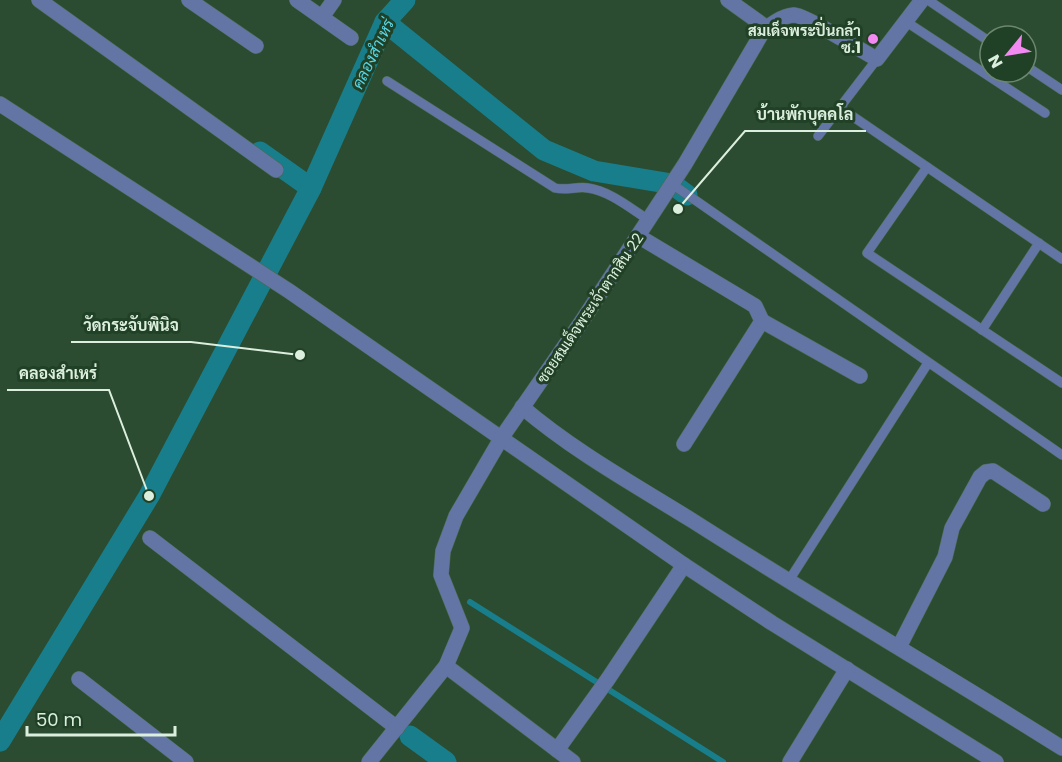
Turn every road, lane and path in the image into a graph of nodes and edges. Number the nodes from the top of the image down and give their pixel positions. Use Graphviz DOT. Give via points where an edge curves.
graph roads {
  1 [pos="39,0"];
  2 [pos="189,0"];
  3 [pos="297,0"];
  4 [pos="334,0"];
  5 [pos="728,0"];
  6 [pos="922,0"];
  7 [pos="928,0"];
  8 [pos="322,17"];
  9 [pos="905,21"];
  10 [pos="767,28"];
  11 [pos="978,34"];
  12 [pos="351,38"];
  13 [pos="256,46"];
  14 [pos="877,60"];
  15 [pos="1038,74"];
  16 [pos="387,81"];
  17 [pos="1062,90"];
  18 [pos="0,104"];
  19 [pos="839,107"];
  20 [pos="1044,113"];
  21 [pos="818,136"];
  22 [pos="927,167"];
  23 [pos="276,170"];
  24 [pos="672,184"];
  25 [pos="648,220"];
  26 [pos="638,236"];
  27 [pos="1039,243"];
  28 [pos="1062,259"];
  29 [pos="762,321"];
  30 [pos="982,330"];
  31 [pos="928,363"];
  32 [pos="860,376"];
  33 [pos="1062,383"];
  34 [pos="522,407"];
  35 [pos="502,437"];
  36 [pos="684,444"];
  37 [pos="1062,455"];
  38 [pos="1043,504"];
  39 [pos="150,538"];
  40 [pos="684,566"];
  41 [pos="788,582"];
  42 [pos="899,647"];
  43 [pos="446,666"];
  44 [pos="847,669"];
  45 [pos="79,679"];
  46 [pos="397,728"];
  47 [pos="1062,748"];
  48 [pos="557,750"];
  49 [pos="186,762"];
  50 [pos="369,762"];
  51 [pos="573,762"];
  52 [pos="790,762"];
  53 [pos="996,762"];
  1 -- 23 [label="street"];
  2 -- 13 [label="street"];
  3 -- 8 [label="street"];
  4 -- 8 [label="street"];
  5 -- 10 [label="street"];
  6 -- 9 [label="street"];
  7 -- 11 [label="lane"];
  8 -- 12 [label="street"];
  9 -- 14 [label="street"];
  9 -- 20 [label="lane"];
  10 -- 14 [label="street" via="795,15"];
  10 -- 24 [label="street, ซอยสมเด็จพระเจ้าตากสิน 22"];
  14 -- 19 [label="lane"];
  15 -- 17 [label="lane"];
  16 -- 25 [label="lane" via="555,188 595,189"];
  18 -- 35 [label="street" via="289,291"];
  19 -- 21 [label="lane"];
  19 -- 22 [label="lane"];
  22 -- 27 [label="lane"];
  22 -- 30 [label="lane" via="867,253"];
  24 -- 25 [label="street, ซอยสมเด็จพระเจ้าตากสิน 22"];
  24 -- 31 [label="lane"];
  25 -- 26 [label="street, ซอยสมเด็จพระเจ้าตากสิน 22"];
  26 -- 29 [label="street" via="755,306"];
  26 -- 34 [label="street, ซอยสมเด็จพระเจ้าตากสิน 22"];
  27 -- 28 [label="lane"];
  27 -- 30 [label="lane"];
  29 -- 32 [label="street"];
  29 -- 36 [label="street"];
  30 -- 33 [label="lane"];
  31 -- 37 [label="lane"];
  31 -- 41 [label="lane"];
  34 -- 35 [label="street, ซอยสมเด็จพระเจ้าตากสิน 22"];
  34 -- 41 [label="street" via="576,448"];
  35 -- 40 [label="street"];
  35 -- 43 [label="street, ซอยสมเด็จพระเจ้าตากสิน 22" via="456,516 443,551 441,575 462,628"];
  38 -- 42 [label="street" via="993,471 980,477 952,528 945,557"];
  39 -- 46 [label="street"];
  40 -- 44 [label="street"];
  40 -- 48 [label="street"];
  41 -- 42 [label="street"];
  42 -- 47 [label="street"];
  43 -- 46 [label="street, ซอยสมเด็จพระเจ้าตากสิน 22"];
  43 -- 48 [label="street"];
  44 -- 52 [label="street"];
  44 -- 53 [label="street"];
  45 -- 49 [label="street"];
  46 -- 50 [label="street, ซอยสมเด็จพระเจ้าตากสิน 22"];
  48 -- 51 [label="street"];
}
